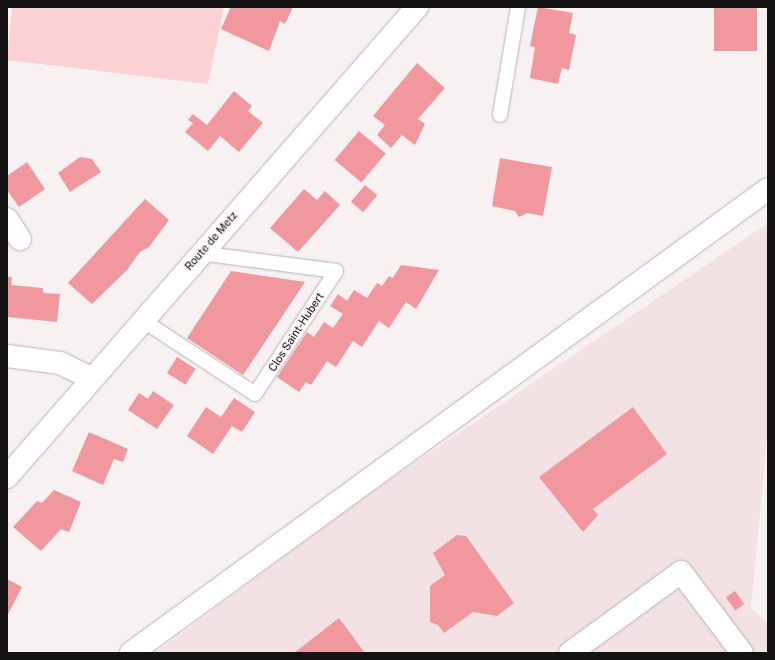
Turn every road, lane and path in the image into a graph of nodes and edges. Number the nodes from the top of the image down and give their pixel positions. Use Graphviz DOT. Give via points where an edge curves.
graph roads {
  1 [pos="417,7"];
  2 [pos="518,7"];
  3 [pos="500,115"];
  4 [pos="768,189"];
  5 [pos="7,219"];
  6 [pos="20,239"];
  7 [pos="200,254"];
  8 [pos="142,320"];
  9 [pos="7,356"];
  10 [pos="91,378"];
  11 [pos="7,477"];
  12 [pos="131,653"];
  13 [pos="570,653"];
  14 [pos="742,653"];
  1 -- 7 [label="street, Route de Metz"];
  2 -- 3 [label="lane"];
  4 -- 12 [label="street"];
  5 -- 6 [label="street"];
  7 -- 8 [label="street, Route de Metz"];
  7 -- 8 [label="lane, Clos Saint-Hubert" via="336,271 255,394"];
  8 -- 10 [label="street, Route de Metz"];
  9 -- 10 [label="street" via="60,363"];
  10 -- 11 [label="street, Route de Metz"];
  13 -- 14 [label="street" via="681,572"];
}
